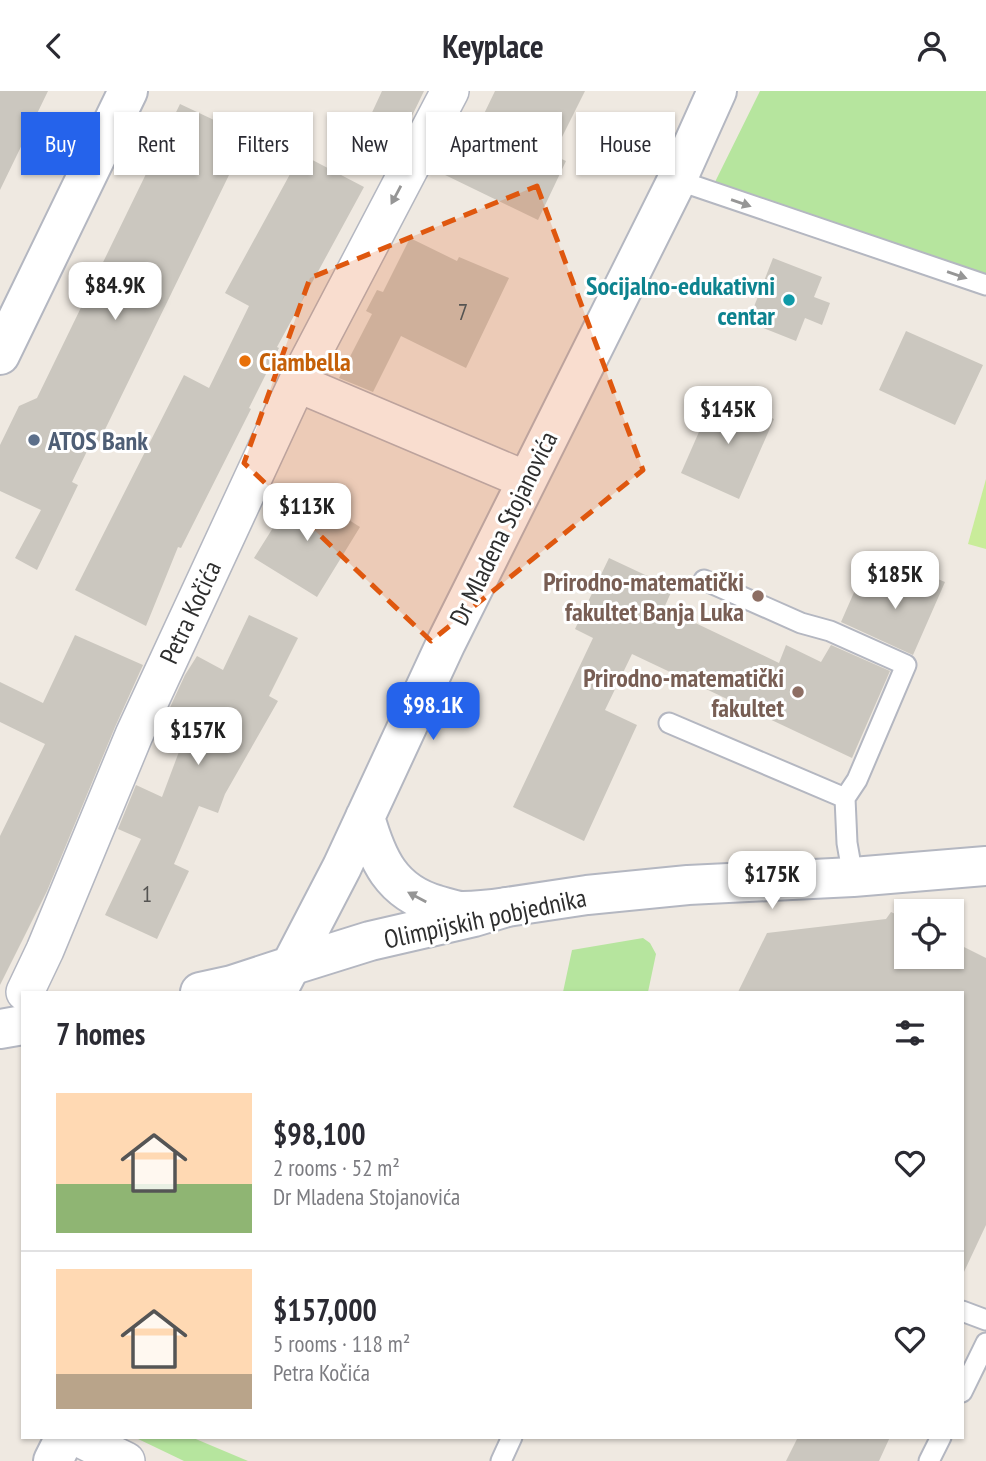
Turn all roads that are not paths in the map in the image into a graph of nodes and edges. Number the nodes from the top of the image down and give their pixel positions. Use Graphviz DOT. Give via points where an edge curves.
graph roads {
  1 [pos="128,91"];
  2 [pos="450,91"];
  3 [pos="717,91"];
  4 [pos="677,180"];
  5 [pos="986,285"];
  6 [pos="9,310"];
  7 [pos="0,355"];
  8 [pos="297,383"];
  9 [pos="526,480"];
  10 [pos="704,580"];
  11 [pos="669,723"];
  12 [pos="845,798"];
  13 [pos="365,817"];
  14 [pos="986,866"];
  15 [pos="853,877"];
  16 [pos="507,907"];
  17 [pos="283,979"];
  18 [pos="27,991"];
  19 [pos="205,991"];
  20 [pos="964,1312"];
  21 [pos="986,1320"];
  22 [pos="986,1343"];
  23 [pos="964,1388"];
  24 [pos="64,1439"];
  25 [pos="81,1439"];
  26 [pos="511,1439"];
  27 [pos="940,1439"];
  28 [pos="53,1461"];
  29 [pos="126,1461"];
  30 [pos="501,1461"];
  31 [pos="929,1461"];
  1 -- 6 [label="main road"];
  2 -- 8 [label="street, Petra Kočića, one-way"];
  3 -- 4 [label="main road, Dr Mladena Stojanovića"];
  4 -- 5 [label="lane, one-way"];
  4 -- 9 [label="main road, Dr Mladena Stojanovića"];
  6 -- 7 [label="main road"];
  8 -- 9 [label="street"];
  8 -- 18 [label="street, Petra Kočića" via="134,735"];
  9 -- 13 [label="main road, Dr Mladena Stojanovića"];
  10 -- 12 [label="lane" via="906,665"];
  11 -- 12 [label="lane"];
  12 -- 15 [label="lane"];
  16 -- 13 [label="main road, one-way" via="461,911 404,890 388,875"];
  13 -- 17 [label="main road, Dr Mladena Stojanovića"];
  14 -- 15 [label="main road, Olimpijskih pobjednika"];
  15 -- 16 [label="main road, Olimpijskih pobjednika" via="688,885"];
  16 -- 17 [label="main road, Olimpijskih pobjednika" via="370,941"];
  17 -- 19 [label="main road, Olimpijskih pobjednika"];
  20 -- 21 [label="lane"];
  22 -- 23 [label="lane"];
  24 -- 28 [label="main road"];
  25 -- 29 [label="street"];
  26 -- 30 [label="lane"];
  27 -- 31 [label="lane"];
}
